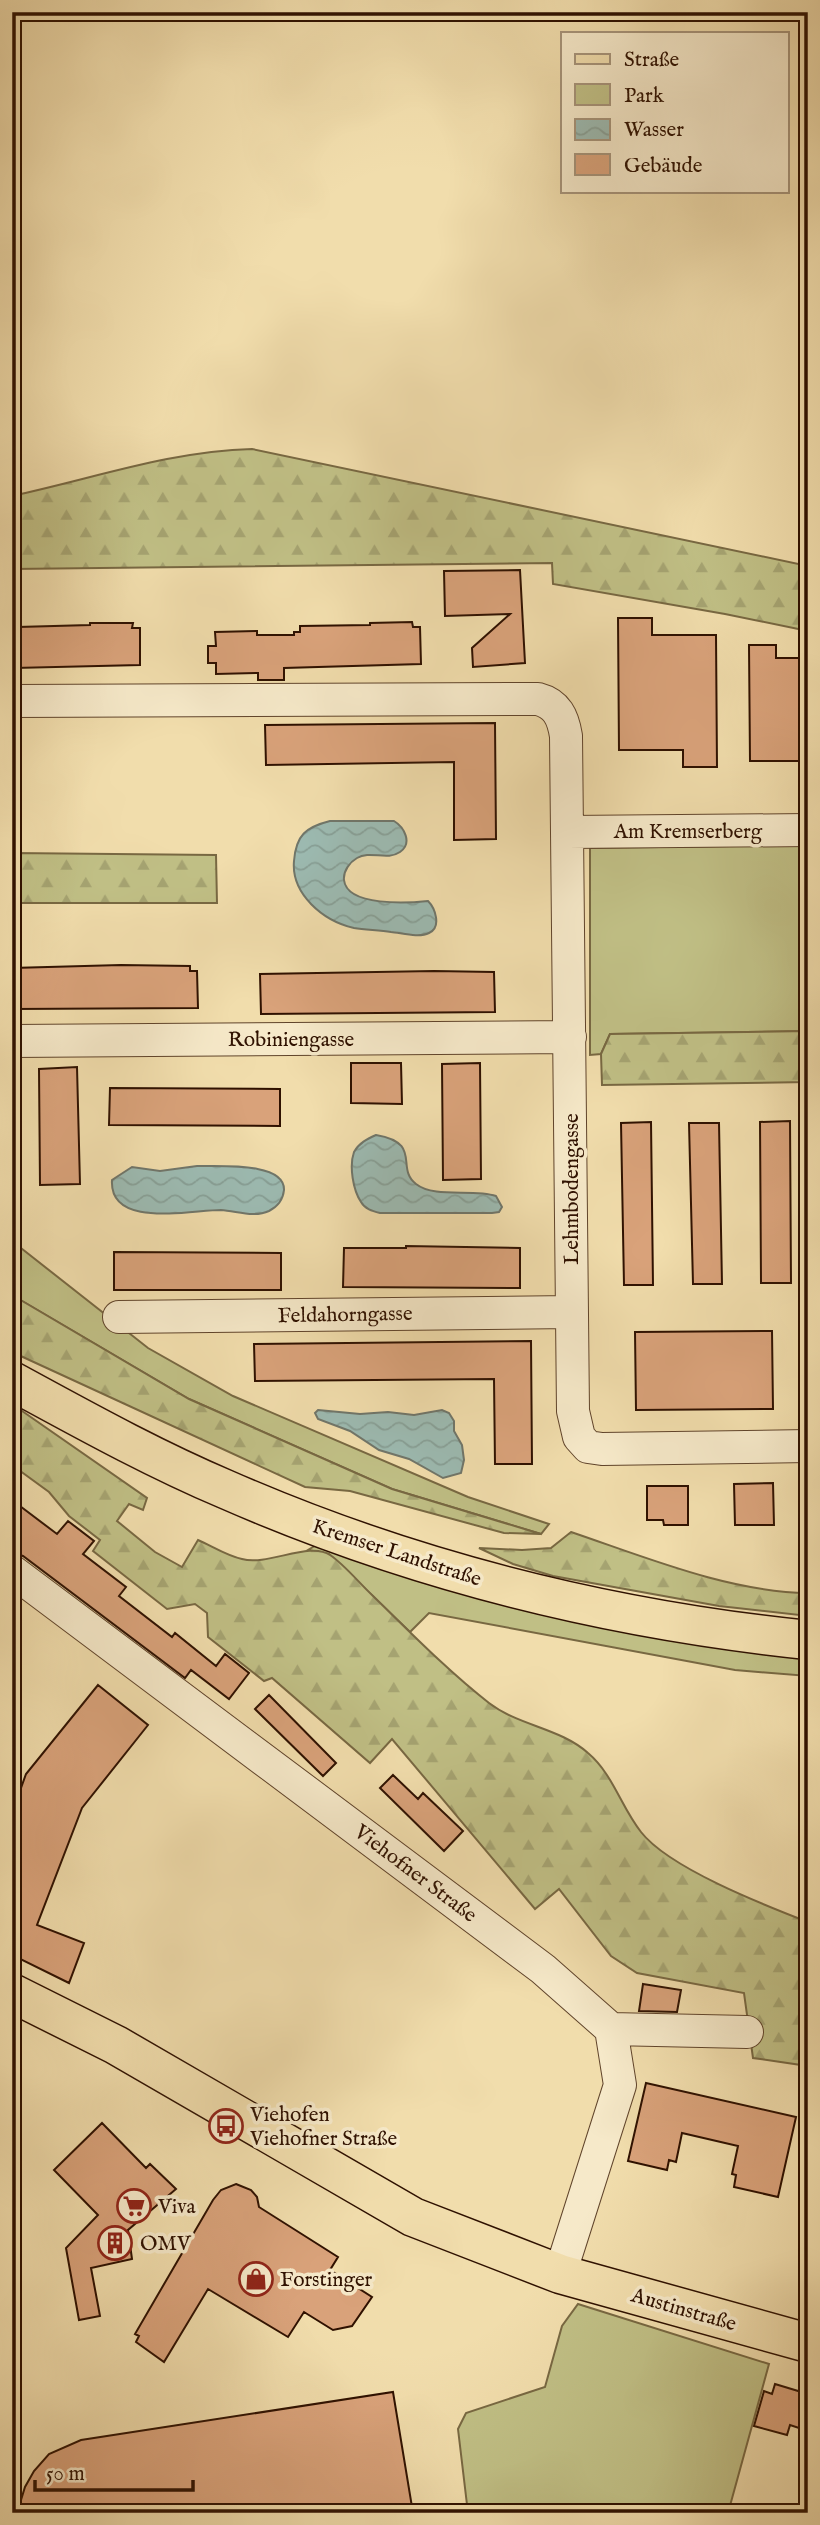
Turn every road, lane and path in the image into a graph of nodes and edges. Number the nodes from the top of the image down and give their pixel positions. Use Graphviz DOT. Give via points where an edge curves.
graph roads {
  1 [pos="12,701"];
  2 [pos="808,830"];
  3 [pos="568,832"];
  4 [pos="570,1037"];
  5 [pos="12,1041"];
  6 [pos="571,1312"];
  7 [pos="120,1317"];
  8 [pos="12,1381"];
  9 [pos="808,1446"];
  10 [pos="12,1571"];
  11 [pos="808,1640"];
  12 [pos="13,1996"];
  13 [pos="611,2029"];
  14 [pos="747,2032"];
  15 [pos="560,2274"];
  16 [pos="808,2343"];
  1 -- 3 [label="street, Lehmbodengasse" via="538,699 557,709 564,722"];
  2 -- 3 [label="street, Am Kremserberg"];
  3 -- 4 [label="street, Lehmbodengasse"];
  4 -- 5 [label="street, Robiniengasse"];
  4 -- 6 [label="street, Lehmbodengasse"];
  6 -- 7 [label="street, Feldahorngasse"];
  6 -- 9 [label="street, Lehmbodengasse" via="573,1411 579,1437 588,1447"];
  8 -- 11 [label="main road, Kremser Landstraße" via="155,1458 224,1489 290,1517 447,1571 559,1601"];
  10 -- 13 [label="street, Viehofner Straße" via="543,1969"];
  12 -- 15 [label="main road, Austinstraße" via="116,2045 413,2217"];
  13 -- 14 [label="street"];
  13 -- 15 [label="street" via="620,2085"];
  15 -- 16 [label="main road, Austinstraße"];
}
